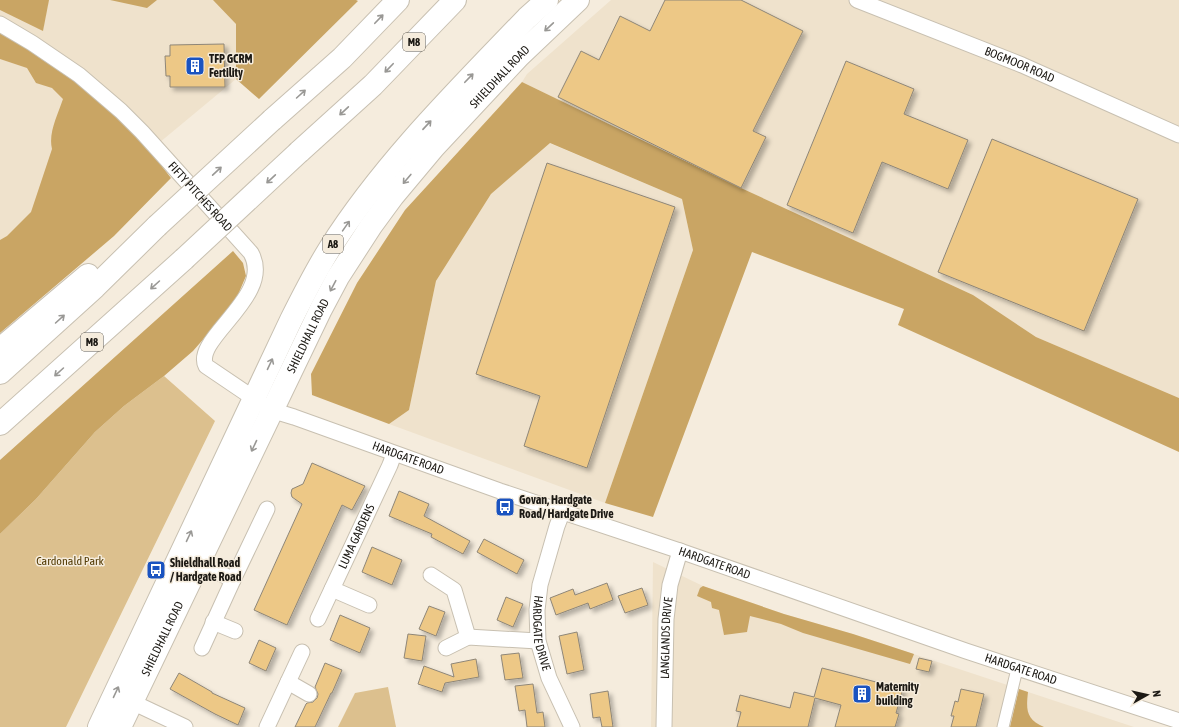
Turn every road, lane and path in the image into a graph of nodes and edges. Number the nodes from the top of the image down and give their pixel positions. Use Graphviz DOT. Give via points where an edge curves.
graph roads {
  1 [pos="398,0"];
  2 [pos="455,0"];
  3 [pos="547,0"];
  4 [pos="578,0"];
  5 [pos="857,0"];
  6 [pos="0,24"];
  7 [pos="452,113"];
  8 [pos="1179,135"];
  9 [pos="157,226"];
  10 [pos="0,349"];
  11 [pos="0,373"];
  12 [pos="262,405"];
  13 [pos="0,424"];
  14 [pos="394,454"];
  15 [pos="268,509"];
  16 [pos="562,513"];
  17 [pos="680,551"];
  18 [pos="199,562"];
  19 [pos="431,575"];
  20 [pos="232,580"];
  21 [pos="332,589"];
  22 [pos="369,605"];
  23 [pos="318,619"];
  24 [pos="213,622"];
  25 [pos="235,631"];
  26 [pos="468,637"];
  27 [pos="538,641"];
  28 [pos="202,648"];
  29 [pos="446,648"];
  30 [pos="302,652"];
  31 [pos="1017,669"];
  32 [pos="288,682"];
  33 [pos="309,694"];
  34 [pos="132,702"];
  35 [pos="1179,722"];
  36 [pos="99,727"];
  37 [pos="120,727"];
  38 [pos="185,727"];
  39 [pos="267,727"];
  40 [pos="572,727"];
  41 [pos="664,727"];
  42 [pos="1003,727"];
  9 -- 1 [label="main road, one-way, bridge" via="342,58"];
  2 -- 13 [label="main road, M8, one-way, bridge" via="373,84 184,259"];
  7 -- 3 [label="main road, SHIELDHALL ROAD / A8, one-way" via="522,23"];
  4 -- 7 [label="main road, SHIELDHALL ROAD / A8, one-way" via="519,56"];
  5 -- 8 [label="street, BOGMOOR ROAD" via="1022,65"];
  6 -- 12 [label="street, FIFTY PITCHES ROAD" via="79,75 121,111 252,253 256,268 254,283 210,344 204,362 206,366"];
  7 -- 12 [label="main road, SHIELDHALL ROAD / A8" via="404,149 330,248 310,282"];
  9 -- 10 [label="main road" via="86,277"];
  11 -- 9 [label="main road, one-way" via="96,287"];
  12 -- 14 [label="street, HARDGATE ROAD"];
  12 -- 18 [label="main road, SHIELDHALL ROAD / A8, one-way"];
  36 -- 12 [label="main road, SHIELDHALL ROAD / A8, one-way"];
  14 -- 16 [label="street, HARDGATE ROAD"];
  14 -- 21 [label="street, LUMA GARDENS"];
  15 -- 20 [label="street"];
  16 -- 17 [label="street, HARDGATE ROAD"];
  16 -- 27 [label="street, HARDGATE DRIVE" via="540,585 537,610"];
  17 -- 31 [label="street, HARDGATE ROAD"];
  17 -- 41 [label="street, LANGLANDS DRIVE" via="670,585 666,619"];
  18 -- 20 [label="street"];
  18 -- 34 [label="main road, SHIELDHALL ROAD / A8"];
  19 -- 26 [label="street" via="454,590"];
  20 -- 24 [label="street"];
  21 -- 22 [label="street"];
  21 -- 23 [label="street, LUMA GARDENS"];
  24 -- 25 [label="street"];
  24 -- 28 [label="street"];
  26 -- 27 [label="street"];
  26 -- 29 [label="street"];
  27 -- 40 [label="street, HARDGATE DRIVE" via="549,678"];
  30 -- 32 [label="street"];
  31 -- 35 [label="street, HARDGATE ROAD"];
  31 -- 42 [label="street"];
  32 -- 33 [label="street"];
  32 -- 39 [label="street"];
  34 -- 37 [label="main road, SHIELDHALL ROAD / A8"];
  34 -- 38 [label="street"];
}
